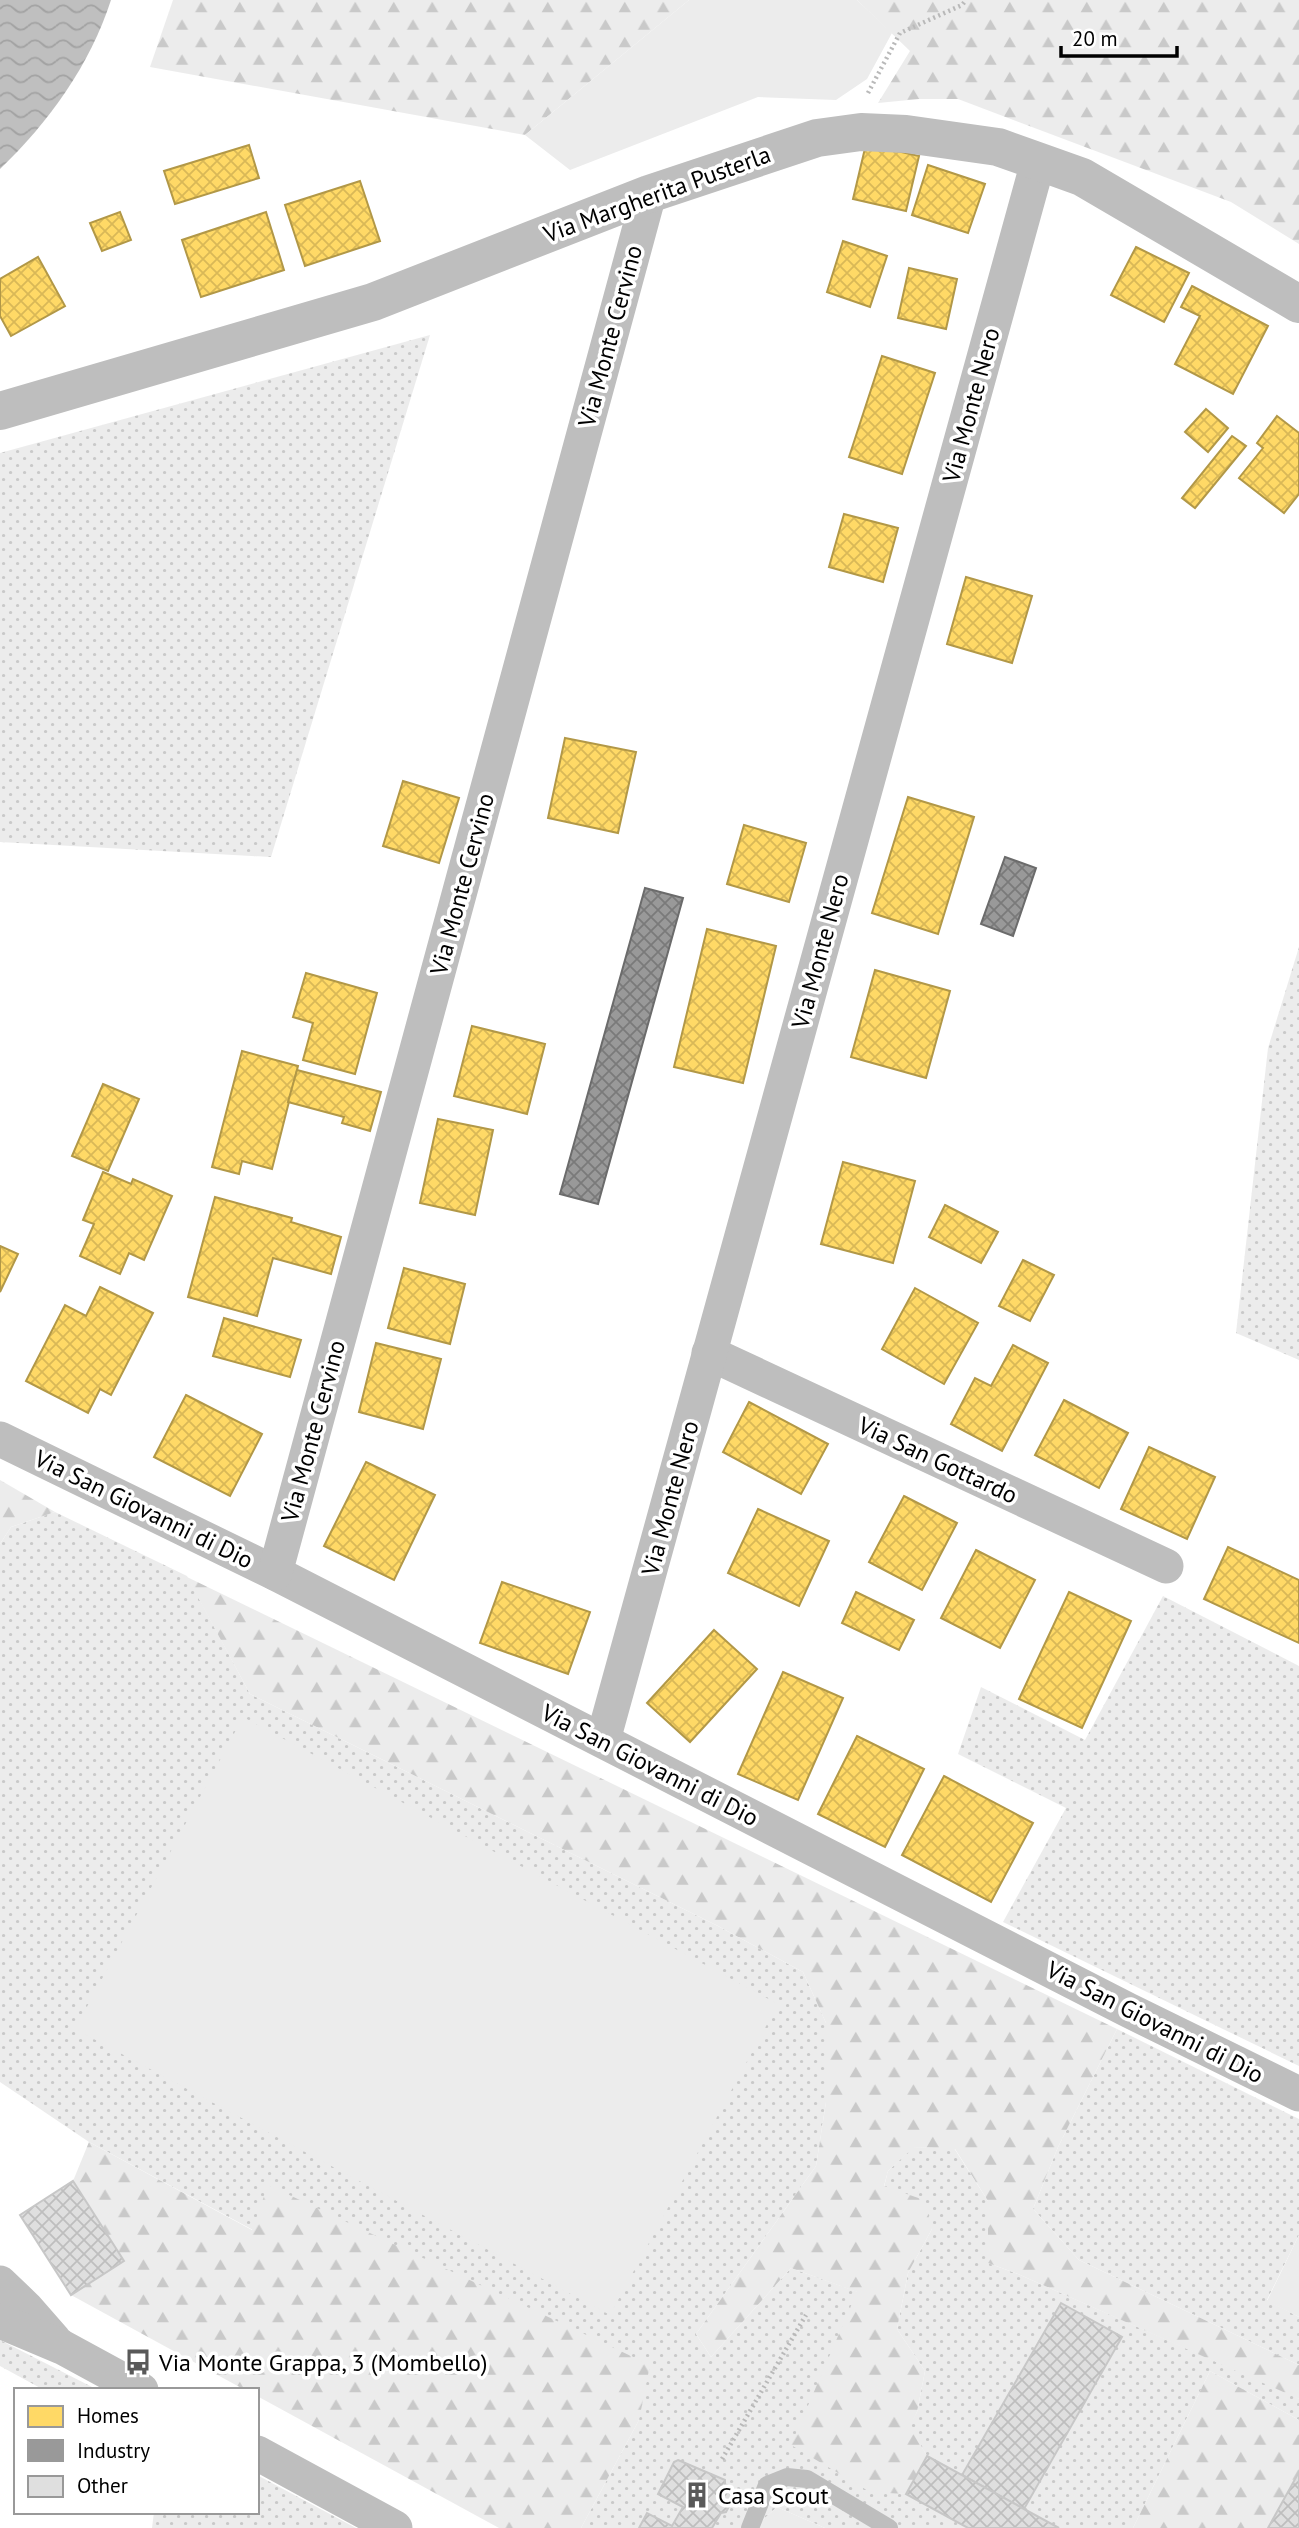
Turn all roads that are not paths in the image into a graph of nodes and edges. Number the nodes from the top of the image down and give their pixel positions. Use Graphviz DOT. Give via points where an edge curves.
graph roads {
  1 [pos="1038,162"];
  2 [pos="649,194"];
  3 [pos="1299,304"];
  4 [pos="0,411"];
  5 [pos="709,1353"];
  6 [pos="0,1439"];
  7 [pos="1166,1566"];
  8 [pos="275,1573"];
  9 [pos="603,1740"];
  10 [pos="1299,2094"];
  11 [pos="0,2283"];
  12 [pos="0,2321"];
  13 [pos="71,2352"];
  14 [pos="137,2388"];
  15 [pos="259,2454"];
  16 [pos="395,2528"];
  17 [pos="750,2528"];
  18 [pos="889,2528"];
  1 -- 2 [label="street, Via Margherita Pusterla" via="998,147 861,132 817,138"];
  1 -- 3 [label="street, Via Margherita Pusterla" via="1082,177"];
  1 -- 5 [label="street, Via Monte Nero"];
  2 -- 4 [label="street, Via Margherita Pusterla" via="373,302"];
  2 -- 8 [label="street, Via Monte Cervino"];
  5 -- 7 [label="street, Via San Gottardo"];
  5 -- 9 [label="street, Via Monte Nero"];
  6 -- 8 [label="street, Via San Giovanni di Dio"];
  8 -- 9 [label="street, Via San Giovanni di Dio"];
  9 -- 10 [label="street, Via San Giovanni di Dio"];
  11 -- 13 [label="street"];
  12 -- 13 [label="street"];
  13 -- 14 [label="street"];
  15 -- 16 [label="street"];
  17 -- 18 [label="lane" via="767,2485 787,2477 807,2479"];
}
